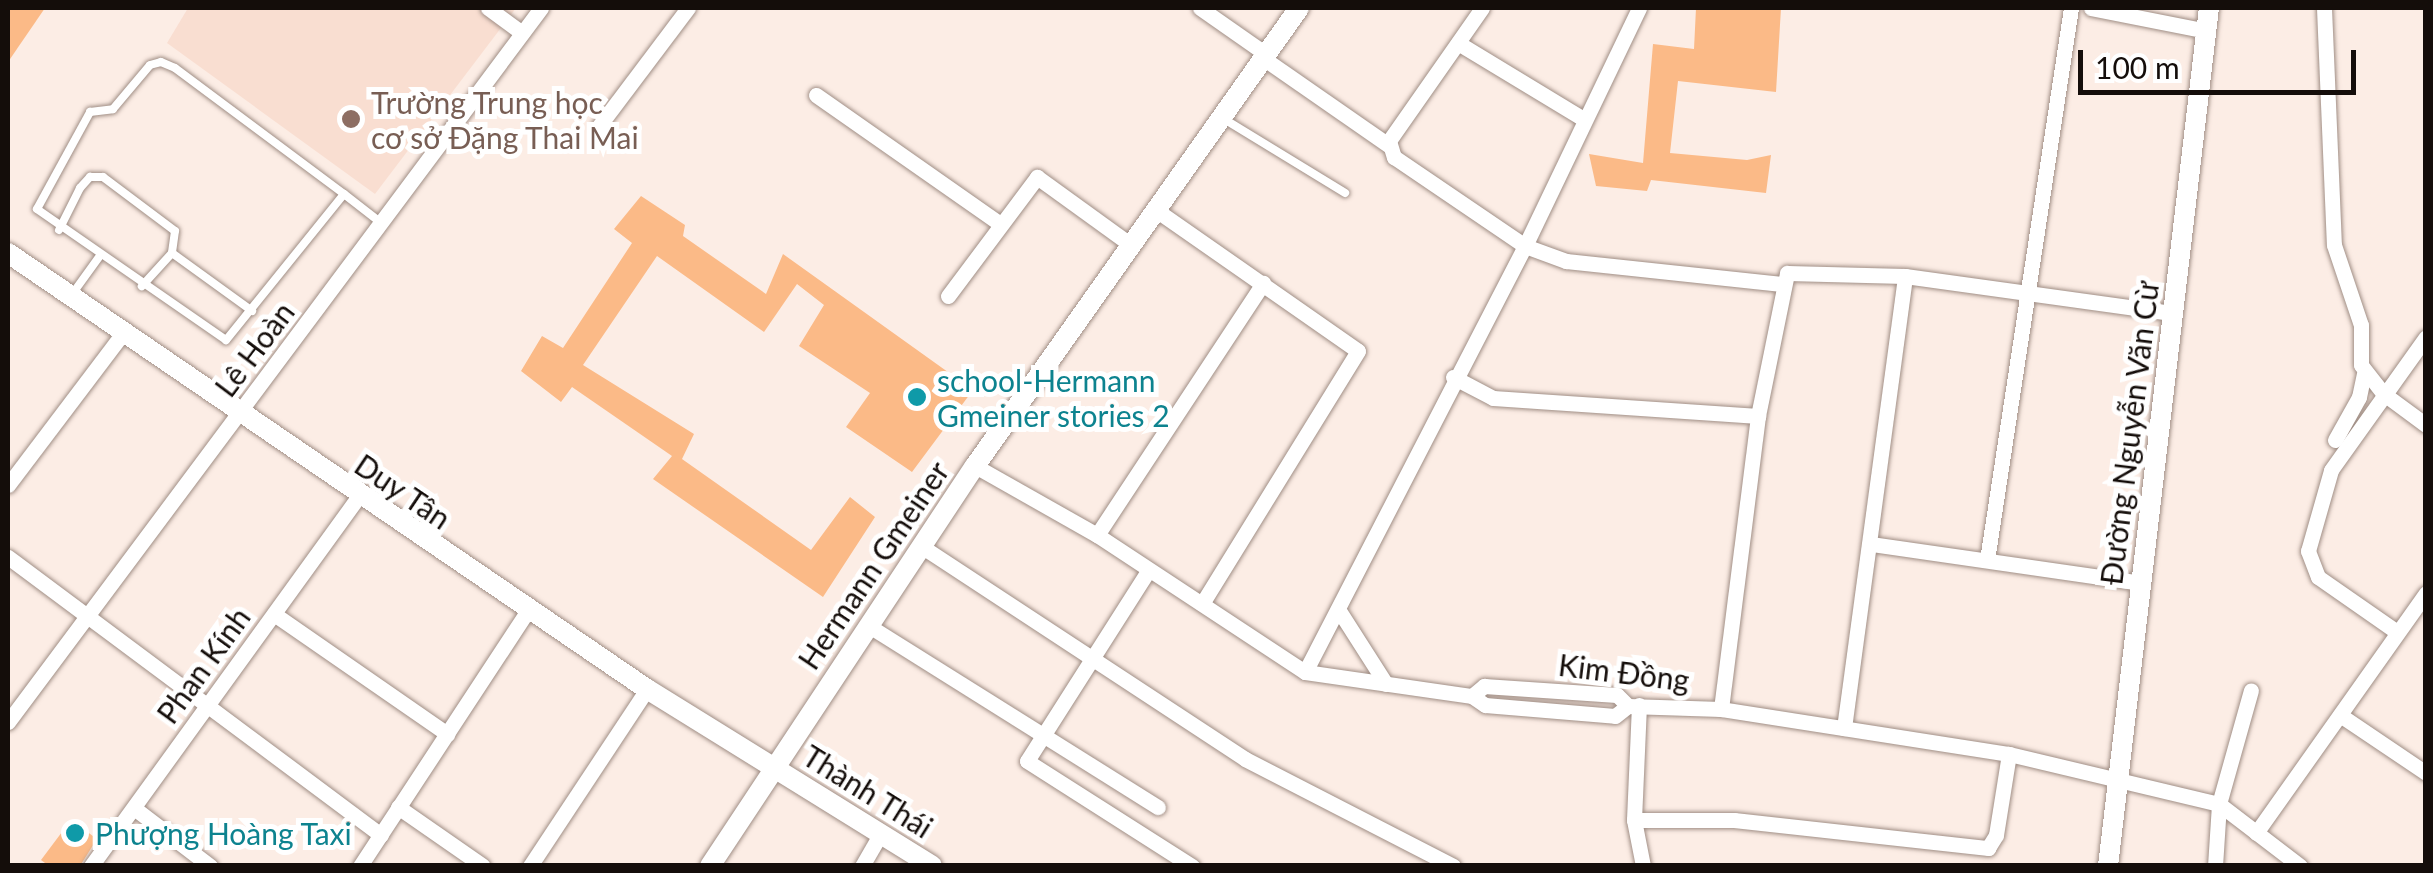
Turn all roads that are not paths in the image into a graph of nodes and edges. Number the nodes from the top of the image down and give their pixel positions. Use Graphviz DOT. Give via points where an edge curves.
graph roads {
  1 [pos="488,8"];
  2 [pos="541,8"];
  3 [pos="688,8"];
  4 [pos="1200,8"];
  5 [pos="1299,8"];
  6 [pos="1482,8"];
  7 [pos="2070,8"];
  8 [pos="2090,8"];
  9 [pos="2210,8"];
  10 [pos="2324,8"];
  11 [pos="1632,10"];
  12 [pos="2207,31"];
  13 [pos="522,34"];
  14 [pos="1458,42"];
  15 [pos="1264,56"];
  16 [pos="816,95"];
  17 [pos="1220,117"];
  18 [pos="1582,118"];
  19 [pos="599,126"];
  20 [pos="1388,144"];
  21 [pos="1346,193"];
  22 [pos="344,194"];
  23 [pos="1156,210"];
  24 [pos="382,223"];
  25 [pos="999,223"];
  26 [pos="60,230"];
  27 [pos="1131,245"];
  28 [pos="1525,246"];
  29 [pos="8,253"];
  30 [pos="172,253"];
  31 [pos="99,257"];
  32 [pos="1905,276"];
  33 [pos="1263,283"];
  34 [pos="1782,284"];
  35 [pos="142,286"];
  36 [pos="948,296"];
  37 [pos="2032,296"];
  38 [pos="70,297"];
  39 [pos="252,311"];
  40 [pos="2173,313"];
  41 [pos="123,333"];
  42 [pos="2426,336"];
  43 [pos="2364,373"];
  44 [pos="1453,377"];
  45 [pos="2384,394"];
  46 [pos="240,414"];
  47 [pos="1758,416"];
  48 [pos="2426,424"];
  49 [pos="2335,440"];
  50 [pos="975,466"];
  51 [pos="8,485"];
  52 [pos="358,497"];
  53 [pos="1097,535"];
  54 [pos="1871,544"];
  55 [pos="921,546"];
  56 [pos="8,557"];
  57 [pos="1988,560"];
  58 [pos="1148,571"];
  59 [pos="2141,582"];
  60 [pos="2426,594"];
  61 [pos="1202,604"];
  62 [pos="1338,609"];
  63 [pos="528,610"];
  64 [pos="274,614"];
  65 [pos="86,619"];
  66 [pos="869,626"];
  67 [pos="2397,632"];
  68 [pos="1092,658"];
  69 [pos="1306,672"];
  70 [pos="1386,684"];
  71 [pos="646,689"];
  72 [pos="2252,690"];
  73 [pos="1565,691"];
  74 [pos="1472,696"];
  75 [pos="1634,706"];
  76 [pos="205,707"];
  77 [pos="1721,709"];
  78 [pos="1564,712"];
  79 [pos="2340,716"];
  80 [pos="8,722"];
  81 [pos="1844,728"];
  82 [pos="446,734"];
  83 [pos="1041,736"];
  84 [pos="2009,754"];
  85 [pos="773,767"];
  86 [pos="2426,772"];
  87 [pos="2118,776"];
  88 [pos="2219,804"];
  89 [pos="1158,807"];
  90 [pos="134,808"];
  91 [pos="398,808"];
  92 [pos="1634,820"];
  93 [pos="882,832"];
  94 [pos="2256,834"];
  95 [pos="381,835"];
  96 [pos="91,866"];
  97 [pos="210,866"];
  98 [pos="360,866"];
  99 [pos="483,866"];
  100 [pos="530,866"];
  101 [pos="710,866"];
  102 [pos="862,866"];
  103 [pos="932,866"];
  104 [pos="1192,866"];
  105 [pos="1453,866"];
  106 [pos="1643,866"];
  107 [pos="2108,866"];
  108 [pos="2216,866"];
  109 [pos="2300,866"];
  1 -- 13 [label="street"];
  2 -- 13 [label="street, Lê Hoàn"];
  3 -- 19 [label="street"];
  4 -- 15 [label="street"];
  5 -- 15 [label="street, Hermann Gmeiner"];
  6 -- 14 [label="street"];
  7 -- 37 [label="street"];
  8 -- 12 [label="street"];
  9 -- 12 [label="street, Đường Nguyễn Văn Cừ"];
  10 -- 43 [label="street" via="2334,245 2361,325"];
  11 -- 18 [label="street"];
  12 -- 40 [label="street, Đường Nguyễn Văn Cừ"];
  13 -- 24 [label="street, Lê Hoàn"];
  14 -- 18 [label="street"];
  14 -- 20 [label="street"];
  15 -- 17 [label="street, Hermann Gmeiner"];
  15 -- 20 [label="street"];
  16 -- 25 [label="street"];
  17 -- 21 [label="lane"];
  17 -- 23 [label="street, Hermann Gmeiner"];
  18 -- 28 [label="street"];
  20 -- 28 [label="street" via="1394,156"];
  22 -- 24 [label="lane"];
  22 -- 26 [label="lane" via="160,62 150,65 113,110 90,112 38,197 42,218"];
  22 -- 39 [label="lane"];
  23 -- 27 [label="street, Hermann Gmeiner"];
  23 -- 33 [label="street"];
  24 -- 46 [label="street, Lê Hoàn"];
  25 -- 27 [label="street" via="1030,181 1042,178"];
  25 -- 36 [label="street"];
  26 -- 30 [label="lane" via="80,188 103,177 175,231"];
  26 -- 31 [label="lane"];
  27 -- 50 [label="street, Hermann Gmeiner"];
  28 -- 34 [label="street" via="1566,261"];
  28 -- 44 [label="street"];
  29 -- 38 [label="street, Duy Tân"];
  30 -- 35 [label="lane"];
  30 -- 39 [label="lane"];
  31 -- 35 [label="lane"];
  31 -- 38 [label="lane"];
  32 -- 34 [label="street" via="1794,270"];
  32 -- 37 [label="street"];
  32 -- 54 [label="street"];
  33 -- 53 [label="street"];
  33 -- 61 [label="street" via="1358,352"];
  34 -- 47 [label="street"];
  35 -- 39 [label="lane" via="221,339"];
  37 -- 40 [label="street"];
  37 -- 57 [label="street"];
  38 -- 41 [label="street, Duy Tân"];
  40 -- 59 [label="street, Đường Nguyễn Văn Cừ"];
  41 -- 46 [label="street, Duy Tân"];
  41 -- 51 [label="street"];
  42 -- 45 [label="street"];
  43 -- 45 [label="street"];
  43 -- 49 [label="street"];
  44 -- 47 [label="street" via="1493,398"];
  44 -- 62 [label="street"];
  45 -- 48 [label="street"];
  45 -- 67 [label="street" via="2331,470 2308,560 2318,577"];
  46 -- 52 [label="street, Duy Tân"];
  46 -- 65 [label="street, Lê Hoàn"];
  47 -- 77 [label="street"];
  50 -- 53 [label="street, Kim Đồng"];
  50 -- 55 [label="street, Hermann Gmeiner"];
  52 -- 63 [label="street, Duy Tân"];
  52 -- 64 [label="street, Phan Kính"];
  53 -- 58 [label="street, Kim Đồng"];
  54 -- 57 [label="street"];
  54 -- 81 [label="street"];
  55 -- 66 [label="street, Hermann Gmeiner"];
  55 -- 68 [label="street"];
  56 -- 65 [label="street"];
  57 -- 59 [label="street"];
  58 -- 61 [label="street, Kim Đồng"];
  58 -- 68 [label="street"];
  59 -- 87 [label="street, Đường Nguyễn Văn Cừ"];
  60 -- 67 [label="street"];
  61 -- 69 [label="street, Kim Đồng"];
  62 -- 69 [label="street"];
  62 -- 70 [label="street"];
  63 -- 71 [label="street, Duy Tân"];
  63 -- 82 [label="street"];
  64 -- 76 [label="street, Phan Kính"];
  64 -- 82 [label="street"];
  65 -- 76 [label="street"];
  65 -- 80 [label="street, Lê Hoàn"];
  66 -- 83 [label="street"];
  66 -- 85 [label="street, Hermann Gmeiner"];
  67 -- 79 [label="street"];
  68 -- 83 [label="street"];
  68 -- 105 [label="street" via="1245,759"];
  69 -- 70 [label="street, Kim Đồng"];
  70 -- 74 [label="street, Kim Đồng"];
  71 -- 85 [label="street, Duy Tân"];
  71 -- 100 [label="street"];
  72 -- 88 [label="street"];
  73 -- 74 [label="street, Kim Đồng" via="1484,686"];
  73 -- 75 [label="street, Kim Đồng" via="1617,696"];
  73 -- 78 [label="street"];
  74 -- 78 [label="street" via="1485,705"];
  75 -- 77 [label="street, Kim Đồng"];
  75 -- 78 [label="street" via="1615,716"];
  75 -- 92 [label="street"];
  76 -- 90 [label="street, Phan Kính"];
  76 -- 95 [label="street"];
  77 -- 81 [label="street, Kim Đồng"];
  79 -- 86 [label="street"];
  79 -- 94 [label="street"];
  81 -- 84 [label="street, Kim Đồng"];
  82 -- 91 [label="street"];
  83 -- 89 [label="street"];
  83 -- 104 [label="street" via="1027,761"];
  84 -- 87 [label="street, Kim Đồng"];
  84 -- 92 [label="street" via="1988,848 1734,820"];
  85 -- 93 [label="street, Thành Thái"];
  85 -- 101 [label="street, Hermann Gmeiner"];
  87 -- 88 [label="street, Kim Đồng"];
  87 -- 107 [label="street, Đường Nguyễn Văn Cừ"];
  88 -- 94 [label="street, Kim Đồng"];
  88 -- 108 [label="street"];
  90 -- 96 [label="street, Phan Kính"];
  90 -- 97 [label="street"];
  91 -- 95 [label="street"];
  91 -- 99 [label="street"];
  92 -- 106 [label="street"];
  93 -- 102 [label="street"];
  93 -- 103 [label="street, Thành Thái"];
  94 -- 109 [label="street, Kim Đồng"];
  95 -- 98 [label="street"];
}
